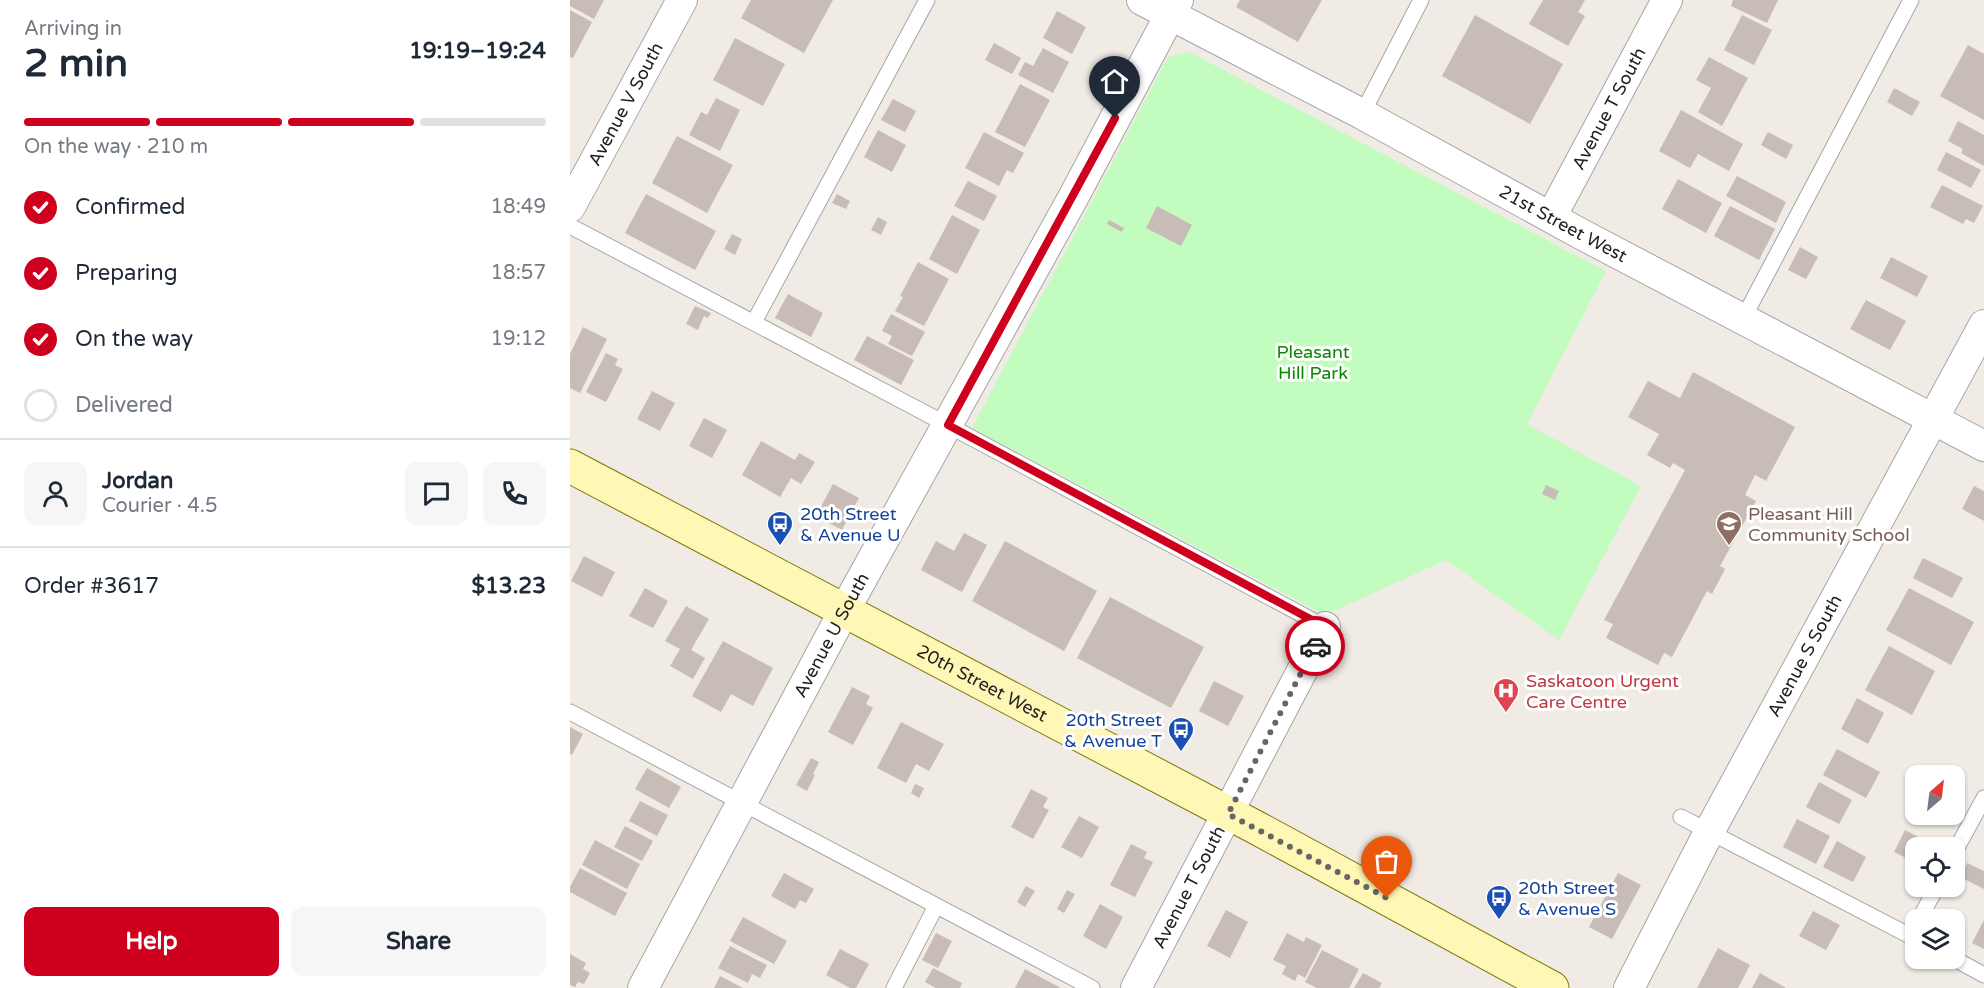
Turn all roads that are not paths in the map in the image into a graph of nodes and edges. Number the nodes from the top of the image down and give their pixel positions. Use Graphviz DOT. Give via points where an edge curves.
graph roads {
  1 [pos="682,0"];
  2 [pos="927,0"];
  3 [pos="1142,0"];
  4 [pos="1421,0"];
  5 [pos="1667,0"];
  6 [pos="1911,0"];
  7 [pos="1174,8"];
  8 [pos="1362,114"];
  9 [pos="570,207"];
  10 [pos="1551,217"];
  11 [pos="570,226"];
  12 [pos="1743,319"];
  13 [pos="754,322"];
  14 [pos="1984,326"];
  15 [pos="1934,419"];
  16 [pos="948,425"];
  17 [pos="1984,446"];
  18 [pos="570,466"];
  19 [pos="844,611"];
  20 [pos="1325,627"];
  21 [pos="570,712"];
  22 [pos="1984,798"];
  23 [pos="741,802"];
  24 [pos="1228,814"];
  25 [pos="1681,817"];
  26 [pos="1709,832"];
  27 [pos="1963,837"];
  28 [pos="936,906"];
  29 [pos="1905,930"];
  30 [pos="1965,965"];
  31 [pos="1984,975"];
  32 [pos="643,988"];
  33 [pos="894,988"];
  34 [pos="1092,988"];
  35 [pos="1136,988"];
  36 [pos="1552,988"];
  37 [pos="1629,988"];
  1 -- 9 [label="street, Avenue V South"];
  2 -- 13 [label="lane"];
  3 -- 7 [label="street, 21st Street West"];
  4 -- 8 [label="lane"];
  5 -- 10 [label="street, Avenue T South"];
  6 -- 12 [label="lane"];
  7 -- 8 [label="street, 21st Street West"];
  7 -- 16 [label="street, Avenue U South"];
  8 -- 10 [label="street, 21st Street West"];
  10 -- 12 [label="street, 21st Street West"];
  11 -- 13 [label="lane"];
  12 -- 15 [label="street, 21st Street West"];
  13 -- 16 [label="lane"];
  14 -- 15 [label="street, Avenue S South"];
  15 -- 17 [label="street, 21st Street West"];
  15 -- 26 [label="street, Avenue S South"];
  16 -- 19 [label="street, Avenue U South"];
  16 -- 20 [label="lane"];
  18 -- 19 [label="main road, 20th Street West"];
  19 -- 23 [label="street, Avenue U South"];
  19 -- 24 [label="main road, 20th Street West"];
  20 -- 24 [label="street, Avenue T South"];
  21 -- 23 [label="lane"];
  22 -- 27 [label="lane"];
  23 -- 28 [label="lane"];
  23 -- 32 [label="street, Avenue U South"];
  24 -- 35 [label="street, Avenue T South"];
  24 -- 36 [label="main road, 20th Street West"];
  25 -- 26 [label="lane"];
  26 -- 29 [label="lane"];
  26 -- 37 [label="street, Avenue S South"];
  28 -- 33 [label="lane"];
  28 -- 34 [label="lane"];
  30 -- 31 [label="lane"];
}
